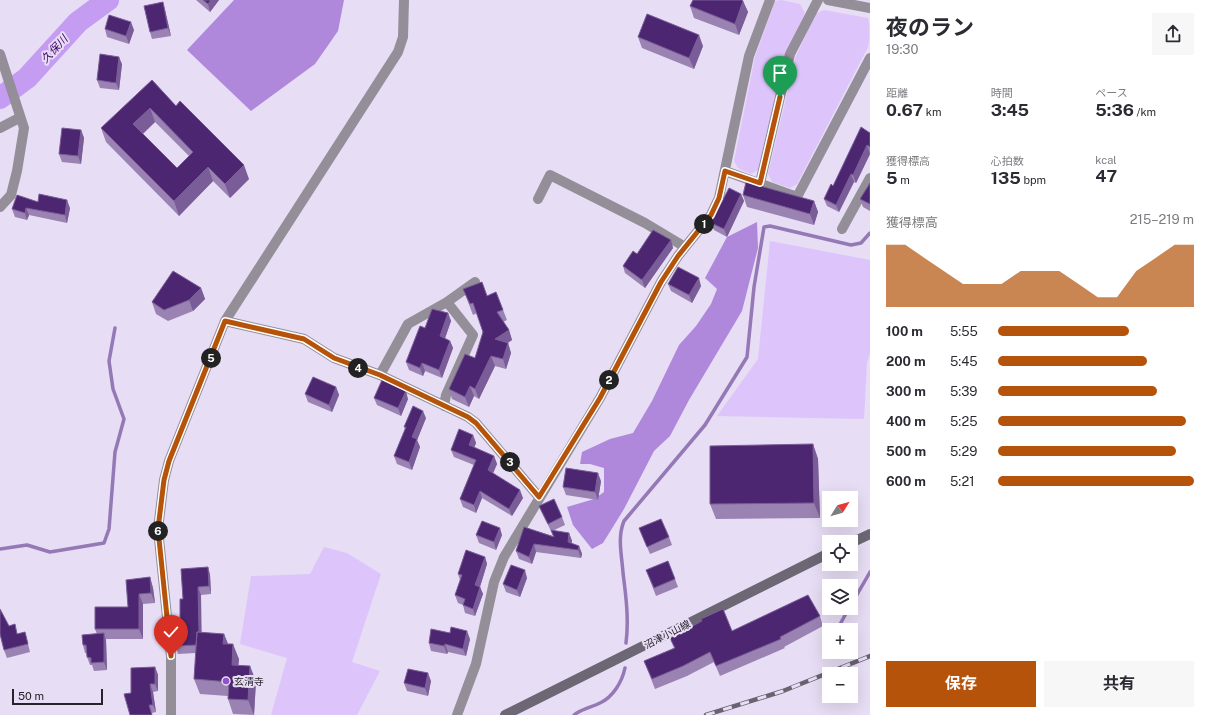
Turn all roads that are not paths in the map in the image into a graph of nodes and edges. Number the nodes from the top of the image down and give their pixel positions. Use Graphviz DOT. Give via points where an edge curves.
graph roads {
  1 [pos="404,0"];
  2 [pos="770,0"];
  3 [pos="818,0"];
  4 [pos="828,0"];
  5 [pos="870,8"];
  6 [pos="0,54"];
  7 [pos="870,58"];
  8 [pos="19,118"];
  9 [pos="0,128"];
  10 [pos="725,171"];
  11 [pos="870,178"];
  12 [pos="760,183"];
  13 [pos="538,199"];
  14 [pos="0,207"];
  15 [pos="842,229"];
  16 [pos="686,247"];
  17 [pos="475,282"];
  18 [pos="447,302"];
  19 [pos="225,321"];
  20 [pos="380,375"];
  21 [pos="444,406"];
  22 [pos="539,497"];
  23 [pos="870,534"];
  24 [pos="858,540"];
  25 [pos="822,556"];
  26 [pos="171,715"];
  27 [pos="457,715"];
  28 [pos="505,715"];
  1 -- 19 [label="street" via="403,37 398,52"];
  2 -- 10 [label="street" via="750,56"];
  3 -- 12 [label="street" via="790,54"];
  4 -- 5 [label="street"];
  6 -- 8 [label="street"];
  7 -- 12 [label="street" via="797,197"];
  8 -- 9 [label="street"];
  8 -- 14 [label="street" via="24,128 17,171 11,194"];
  10 -- 12 [label="street"];
  10 -- 16 [label="street" via="719,198 711,215"];
  11 -- 15 [label="street"];
  13 -- 16 [label="street" via="550,175"];
  16 -- 22 [label="street" via="661,282 600,398"];
  17 -- 18 [label="street"];
  18 -- 20 [label="street" via="408,324"];
  18 -- 21 [label="street" via="473,335 446,395"];
  19 -- 20 [label="street" via="304,339 334,358"];
  19 -- 26 [label="street" via="169,461 164,480 158,529 171,656"];
  20 -- 21 [label="street"];
  21 -- 22 [label="street" via="476,423"];
  22 -- 27 [label="street" via="504,557 494,582 476,664"];
  23 -- 24 [label="main road"];
  25 -- 28 [label="main road, 沼津小山線"];
}
